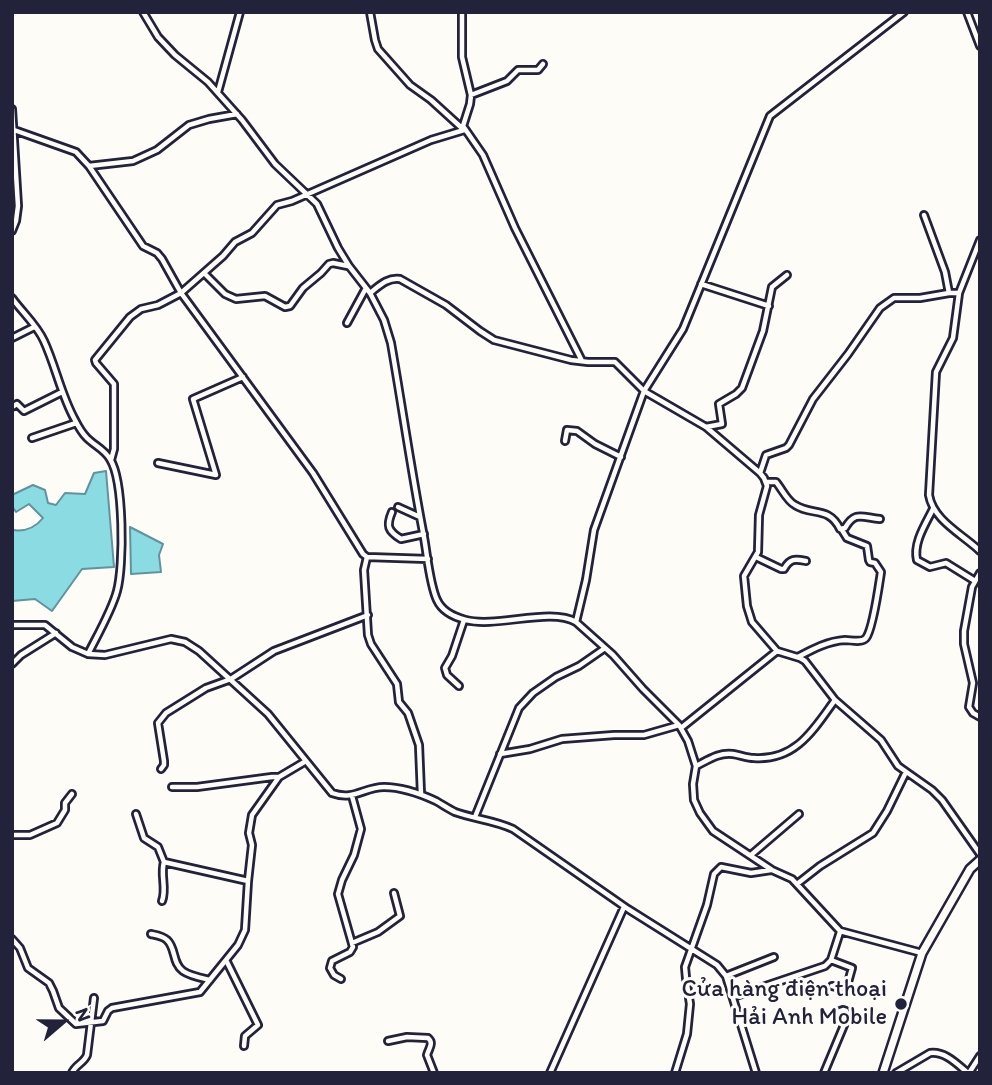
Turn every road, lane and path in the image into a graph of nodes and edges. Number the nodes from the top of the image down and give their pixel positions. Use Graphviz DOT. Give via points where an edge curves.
graph roads {
  1 [pos="143,12"];
  2 [pos="240,12"];
  3 [pos="370,12"];
  4 [pos="462,12"];
  5 [pos="904,12"];
  6 [pos="967,12"];
  7 [pos="980,46"];
  8 [pos="543,64"];
  9 [pos="218,93"];
  10 [pos="471,95"];
  11 [pos="12,109"];
  12 [pos="237,114"];
  13 [pos="464,130"];
  14 [pos="14,131"];
  15 [pos="89,166"];
  16 [pos="308,194"];
  17 [pos="924,215"];
  18 [pos="12,230"];
  19 [pos="980,240"];
  20 [pos="349,266"];
  21 [pos="204,273"];
  22 [pos="786,275"];
  23 [pos="701,284"];
  24 [pos="368,291"];
  25 [pos="181,293"];
  26 [pos="949,293"];
  27 [pos="959,293"];
  28 [pos="12,298"];
  29 [pos="769,306"];
  30 [pos="347,323"];
  31 [pos="34,327"];
  32 [pos="12,338"];
  33 [pos="582,361"];
  34 [pos="243,377"];
  35 [pos="644,391"];
  36 [pos="62,392"];
  37 [pos="12,407"];
  38 [pos="76,423"];
  39 [pos="706,427"];
  40 [pos="32,438"];
  41 [pos="565,442"];
  42 [pos="621,457"];
  43 [pos="111,460"];
  44 [pos="158,463"];
  45 [pos="760,473"];
  46 [pos="766,482"];
  47 [pos="398,507"];
  48 [pos="933,509"];
  49 [pos="392,512"];
  50 [pos="420,517"];
  51 [pos="880,519"];
  52 [pos="842,530"];
  53 [pos="424,534"];
  54 [pos="980,551"];
  55 [pos="367,557"];
  56 [pos="755,557"];
  57 [pos="428,559"];
  58 [pos="806,561"];
  59 [pos="980,573"];
  60 [pos="975,581"];
  61 [pos="368,615"];
  62 [pos="464,620"];
  63 [pos="576,622"];
  64 [pos="12,625"];
  65 [pos="56,634"];
  66 [pos="605,648"];
  67 [pos="777,651"];
  68 [pos="88,654"];
  69 [pos="797,657"];
  70 [pos="12,664"];
  71 [pos="231,679"];
  72 [pos="459,686"];
  73 [pos="835,700"];
  74 [pos="980,717"];
  75 [pos="680,727"];
  76 [pos="500,754"];
  77 [pos="306,761"];
  78 [pos="696,766"];
  79 [pos="161,769"];
  80 [pos="906,772"];
  81 [pos="279,777"];
  82 [pos="172,787"];
  83 [pos="72,794"];
  84 [pos="421,794"];
  85 [pos="352,796"];
  86 [pos="136,814"];
  87 [pos="799,814"];
  88 [pos="475,817"];
  89 [pos="12,835"];
  90 [pos="980,854"];
  91 [pos="751,855"];
  92 [pos="980,860"];
  93 [pos="164,862"];
  94 [pos="772,870"];
  95 [pos="248,881"];
  96 [pos="797,884"];
  97 [pos="394,893"];
  98 [pos="162,901"];
  99 [pos="624,907"];
  100 [pos="840,931"];
  101 [pos="151,934"];
  102 [pos="12,939"];
  103 [pos="352,943"];
  104 [pos="690,950"];
  105 [pos="922,953"];
  106 [pos="774,957"];
  107 [pos="226,960"];
  108 [pos="831,960"];
  109 [pos="726,976"];
  110 [pos="341,979"];
  111 [pos="210,980"];
  112 [pos="832,986"];
  113 [pos="94,998"];
  114 [pos="733,998"];
  115 [pos="835,1013"];
  116 [pos="90,1023"];
  117 [pos="388,1041"];
  118 [pos="244,1046"];
  119 [pos="980,1056"];
  120 [pos="72,1073"];
  121 [pos="434,1073"];
  122 [pos="550,1073"];
  123 [pos="676,1073"];
  124 [pos="756,1073"];
  125 [pos="824,1073"];
  126 [pos="883,1073"];
  127 [pos="896,1073"];
  128 [pos="969,1073"];
  1 -- 9 [label="street" via="169,49"];
  2 -- 9 [label="street"];
  3 -- 13 [label="street" via="378,49 410,85"];
  4 -- 10 [label="street" via="462,57"];
  5 -- 23 [label="street" via="770,116"];
  6 -- 7 [label="street"];
  8 -- 10 [label="street" via="538,70 518,70 507,81"];
  9 -- 12 [label="street"];
  10 -- 13 [label="street"];
  11 -- 14 [label="street"];
  12 -- 15 [label="street" via="189,125 157,150 134,160"];
  12 -- 16 [label="street" via="275,164"];
  13 -- 16 [label="street"];
  13 -- 33 [label="street" via="483,155"];
  14 -- 15 [label="street" via="76,152"];
  14 -- 18 [label="street" via="18,206"];
  15 -- 25 [label="street" via="142,246 162,259"];
  16 -- 20 [label="street"];
  16 -- 21 [label="street" via="277,205"];
  17 -- 26 [label="street"];
  19 -- 27 [label="street"];
  20 -- 21 [label="street" via="329,264 285,307 265,296 236,299"];
  20 -- 24 [label="street"];
  21 -- 25 [label="street"];
  22 -- 29 [label="street" via="772,287"];
  23 -- 29 [label="street"];
  23 -- 35 [label="street" via="683,329"];
  24 -- 30 [label="street"];
  24 -- 33 [label="street" via="400,279 494,340"];
  24 -- 50 [label="street" via="391,343"];
  25 -- 34 [label="street"];
  25 -- 43 [label="street" via="130,317 95,359 114,384"];
  26 -- 27 [label="street"];
  26 -- 45 [label="street" via="894,298 880,308 813,399 789,445 766,455"];
  27 -- 48 [label="street" via="953,338 936,372 929,495"];
  28 -- 31 [label="street"];
  29 -- 39 [label="street" via="742,388 719,404 722,424"];
  31 -- 32 [label="street"];
  31 -- 36 [label="street" via="44,340"];
  33 -- 35 [label="street" via="615,362"];
  34 -- 44 [label="street" via="193,399 216,475"];
  34 -- 55 [label="street"];
  35 -- 39 [label="street"];
  35 -- 42 [label="street"];
  36 -- 37 [label="street" via="23,411 18,404"];
  36 -- 38 [label="street"];
  38 -- 40 [label="street"];
  38 -- 43 [label="street"];
  39 -- 45 [label="street"];
  41 -- 42 [label="street" via="567,430 577,431"];
  42 -- 63 [label="street" via="594,530"];
  43 -- 68 [label="street" via="119,496 121,574 117,594"];
  45 -- 46 [label="street"];
  46 -- 52 [label="street" via="776,482 795,505 830,516"];
  46 -- 56 [label="street"];
  47 -- 50 [label="street"];
  48 -- 54 [label="street"];
  48 -- 60 [label="street" via="919,539 916,560 930,567 948,564"];
  49 -- 53 [label="street" via="389,527 401,539"];
  50 -- 53 [label="street"];
  51 -- 52 [label="street" via="855,517"];
  52 -- 69 [label="street" via="847,538 868,547 870,562 881,572 867,637 825,644"];
  53 -- 57 [label="street"];
  55 -- 57 [label="street"];
  55 -- 61 [label="street"];
  56 -- 58 [label="street" via="781,569 791,559"];
  56 -- 67 [label="street" via="744,576 747,606 752,622"];
  57 -- 62 [label="street" via="440,606"];
  59 -- 60 [label="street"];
  60 -- 74 [label="street" via="964,637 973,683 969,707"];
  61 -- 71 [label="street" via="274,651"];
  61 -- 84 [label="street" via="371,644 397,684 399,702 408,713 419,745"];
  62 -- 63 [label="street" via="491,623 570,618"];
  62 -- 72 [label="street" via="445,668"];
  63 -- 66 [label="street"];
  64 -- 65 [label="street" via="45,625"];
  65 -- 68 [label="street"];
  65 -- 70 [label="street"];
  66 -- 75 [label="street"];
  66 -- 76 [label="street" via="533,693 519,708"];
  67 -- 69 [label="street"];
  67 -- 75 [label="street"];
  68 -- 71 [label="street" via="105,655 177,639"];
  69 -- 73 [label="street"];
  71 -- 77 [label="street" via="286,733"];
  71 -- 79 [label="street" via="206,688 161,718"];
  73 -- 78 [label="street" via="808,736 788,752 766,758 723,753"];
  73 -- 80 [label="street" via="877,735 894,763"];
  75 -- 76 [label="street" via="644,735 562,739"];
  75 -- 78 [label="street"];
  76 -- 88 [label="street"];
  77 -- 81 [label="street"];
  77 -- 85 [label="street" via="332,793"];
  78 -- 91 [label="street" via="692,793 700,813 713,831"];
  80 -- 90 [label="street" via="941,799"];
  80 -- 96 [label="street" via="873,833"];
  81 -- 82 [label="street"];
  81 -- 95 [label="street" via="252,816"];
  83 -- 89 [label="street" via="57,822 30,835"];
  84 -- 85 [label="street" via="383,787"];
  84 -- 88 [label="street"];
  85 -- 103 [label="street" via="361,829 338,894"];
  86 -- 93 [label="street" via="145,840 158,847"];
  87 -- 91 [label="street"];
  88 -- 99 [label="street" via="513,829"];
  91 -- 94 [label="street"];
  92 -- 105 [label="street" via="970,869"];
  93 -- 95 [label="street"];
  93 -- 98 [label="street"];
  94 -- 96 [label="street"];
  94 -- 104 [label="street" via="718,869"];
  95 -- 107 [label="street" via="246,930"];
  96 -- 100 [label="street"];
  97 -- 103 [label="street" via="400,916"];
  99 -- 104 [label="street"];
  99 -- 122 [label="street"];
  100 -- 105 [label="street"];
  100 -- 108 [label="street"];
  101 -- 111 [label="street" via="169,942 181,970"];
  102 -- 116 [label="street" via="27,968 49,983 61,1010 76,1024"];
  103 -- 110 [label="street" via="353,950 331,964 334,975"];
  104 -- 109 [label="street" via="717,965"];
  104 -- 123 [label="street" via="685,972 690,1004 687,1034"];
  105 -- 126 [label="street"];
  106 -- 109 [label="street"];
  107 -- 111 [label="street"];
  107 -- 118 [label="street" via="258,1025 245,1036"];
  108 -- 112 [label="street" via="853,971 847,986"];
  108 -- 114 [label="street" via="819,969"];
  109 -- 114 [label="street"];
  111 -- 116 [label="street" via="200,992 112,1008 103,1021"];
  113 -- 116 [label="street"];
  114 -- 124 [label="street"];
  115 -- 125 [label="street" via="843,1010 847,1018"];
  116 -- 120 [label="street" via="86,1059"];
  117 -- 121 [label="street" via="407,1037 431,1040 427,1055"];
  119 -- 128 [label="street"];
  127 -- 128 [label="street" via="936,1052"];
}
